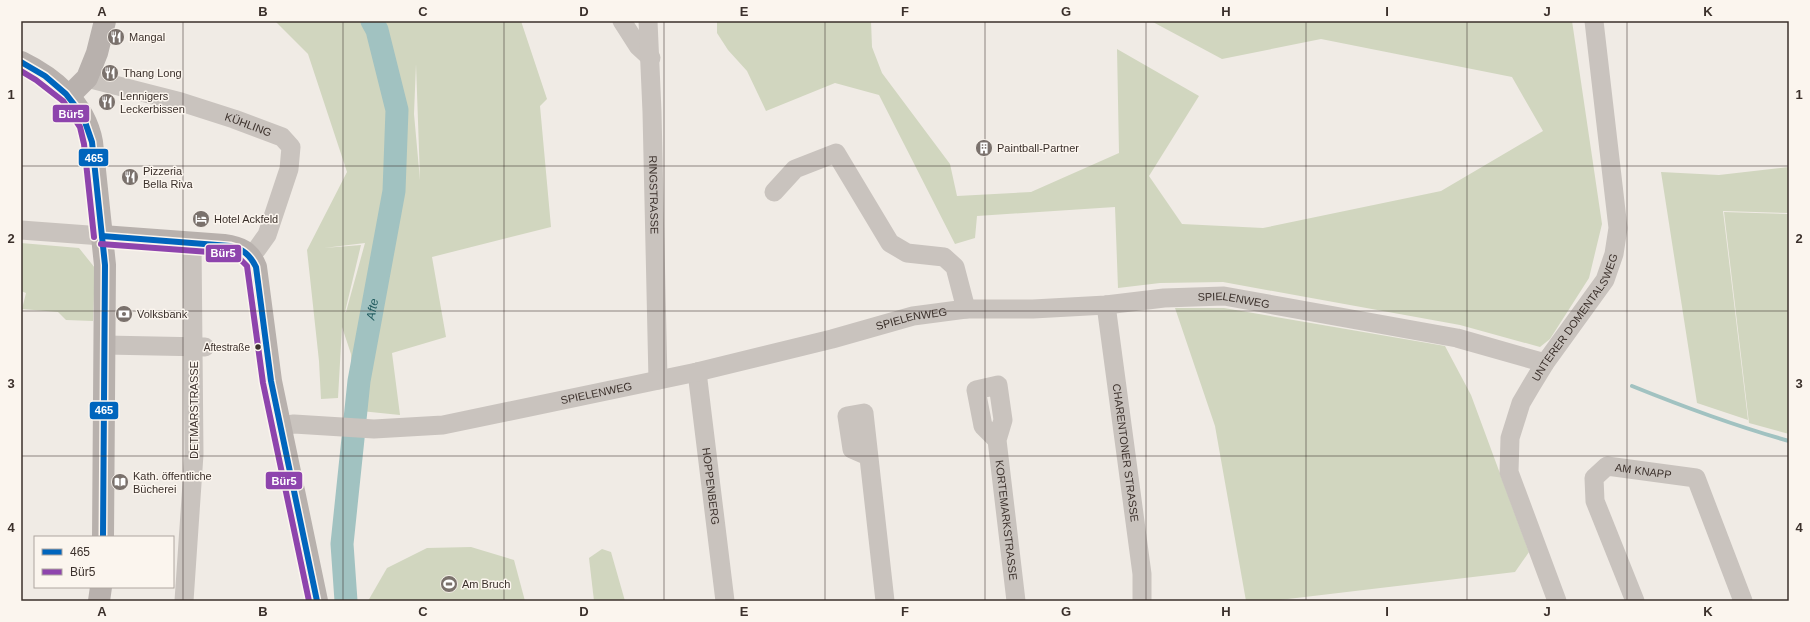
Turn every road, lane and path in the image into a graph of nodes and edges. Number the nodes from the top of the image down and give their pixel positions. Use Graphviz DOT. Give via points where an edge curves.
graph roads {
  1 [pos="105,21"];
  2 [pos="622,21"];
  3 [pos="648,21"];
  4 [pos="1594,21"];
  5 [pos="651,58"];
  6 [pos="21,62"];
  7 [pos="88,78"];
  8 [pos="69,96"];
  9 [pos="774,192"];
  10 [pos="21,230"];
  11 [pos="102,236"];
  12 [pos="192,243"];
  13 [pos="249,254"];
  14 [pos="1106,305"];
  15 [pos="966,309"];
  16 [pos="105,345"];
  17 [pos="199,347"];
  18 [pos="1545,363"];
  19 [pos="697,372"];
  20 [pos="658,380"];
  21 [pos="281,426"];
  22 [pos="997,440"];
  23 [pos="868,456"];
  24 [pos="103,536"];
  25 [pos="101,588"];
  26 [pos="99,601"];
  27 [pos="184,601"];
  28 [pos="317,601"];
  29 [pos="725,601"];
  30 [pos="885,601"];
  31 [pos="1016,601"];
  32 [pos="1142,601"];
  33 [pos="1557,601"];
  34 [pos="1634,601"];
  35 [pos="1743,601"];
  1 -- 7 [label="main road"];
  2 -- 5 [label="street" via="638,46"];
  3 -- 5 [label="street, RINGSTRASSE"];
  4 -- 18 [label="street, UNTERER DOMENTALSWEG" via="1618,228 1614,254 1605,280"];
  5 -- 20 [label="street, RINGSTRASSE"];
  6 -- 8 [label="main road" via="41,73"];
  7 -- 8 [label="main road"];
  7 -- 13 [label="street, KÜHLING" via="181,102 282,137 291,147 289,169 267,235 263,243"];
  8 -- 11 [label="main road" via="90,132"];
  9 -- 15 [label="street" via="795,169 836,153 890,243 907,253 944,257 955,267"];
  10 -- 11 [label="street"];
  11 -- 12 [label="main road"];
  11 -- 16 [label="main road" via="105,265"];
  12 -- 13 [label="main road" via="234,246"];
  12 -- 17 [label="street, DETMARSTRASSE"];
  13 -- 21 [label="main road" via="256,267 271,381"];
  14 -- 15 [label="street, SPIELENWEG"];
  14 -- 18 [label="street, SPIELENWEG" via="1164,298 1224,296 1457,338"];
  14 -- 32 [label="street, CHARENTONER STRASSE" via="1142,574"];
  15 -- 19 [label="street, SPIELENWEG" via="908,317 832,339"];
  16 -- 17 [label="street"];
  16 -- 24 [label="main road"];
  17 -- 27 [label="street, DETMARSTRASSE"];
  18 -- 33 [label="street, UNTERER DOMENTALSWEG" via="1521,403 1510,438 1510,472"];
  19 -- 20 [label="street, SPIELENWEG"];
  19 -- 29 [label="street, HOPPENBERG"];
  20 -- 21 [label="street, SPIELENWEG" via="444,425 374,429 294,424"];
  21 -- 28 [label="main road"];
  22 -- 31 [label="street, KORTEMARKSTRASSE"];
  23 -- 30 [label="street"];
  25 -- 26 [label="main road"];
  34 -- 35 [label="street, AM KNAPP" via="1595,501 1594,478 1607,466 1696,478"];
}
